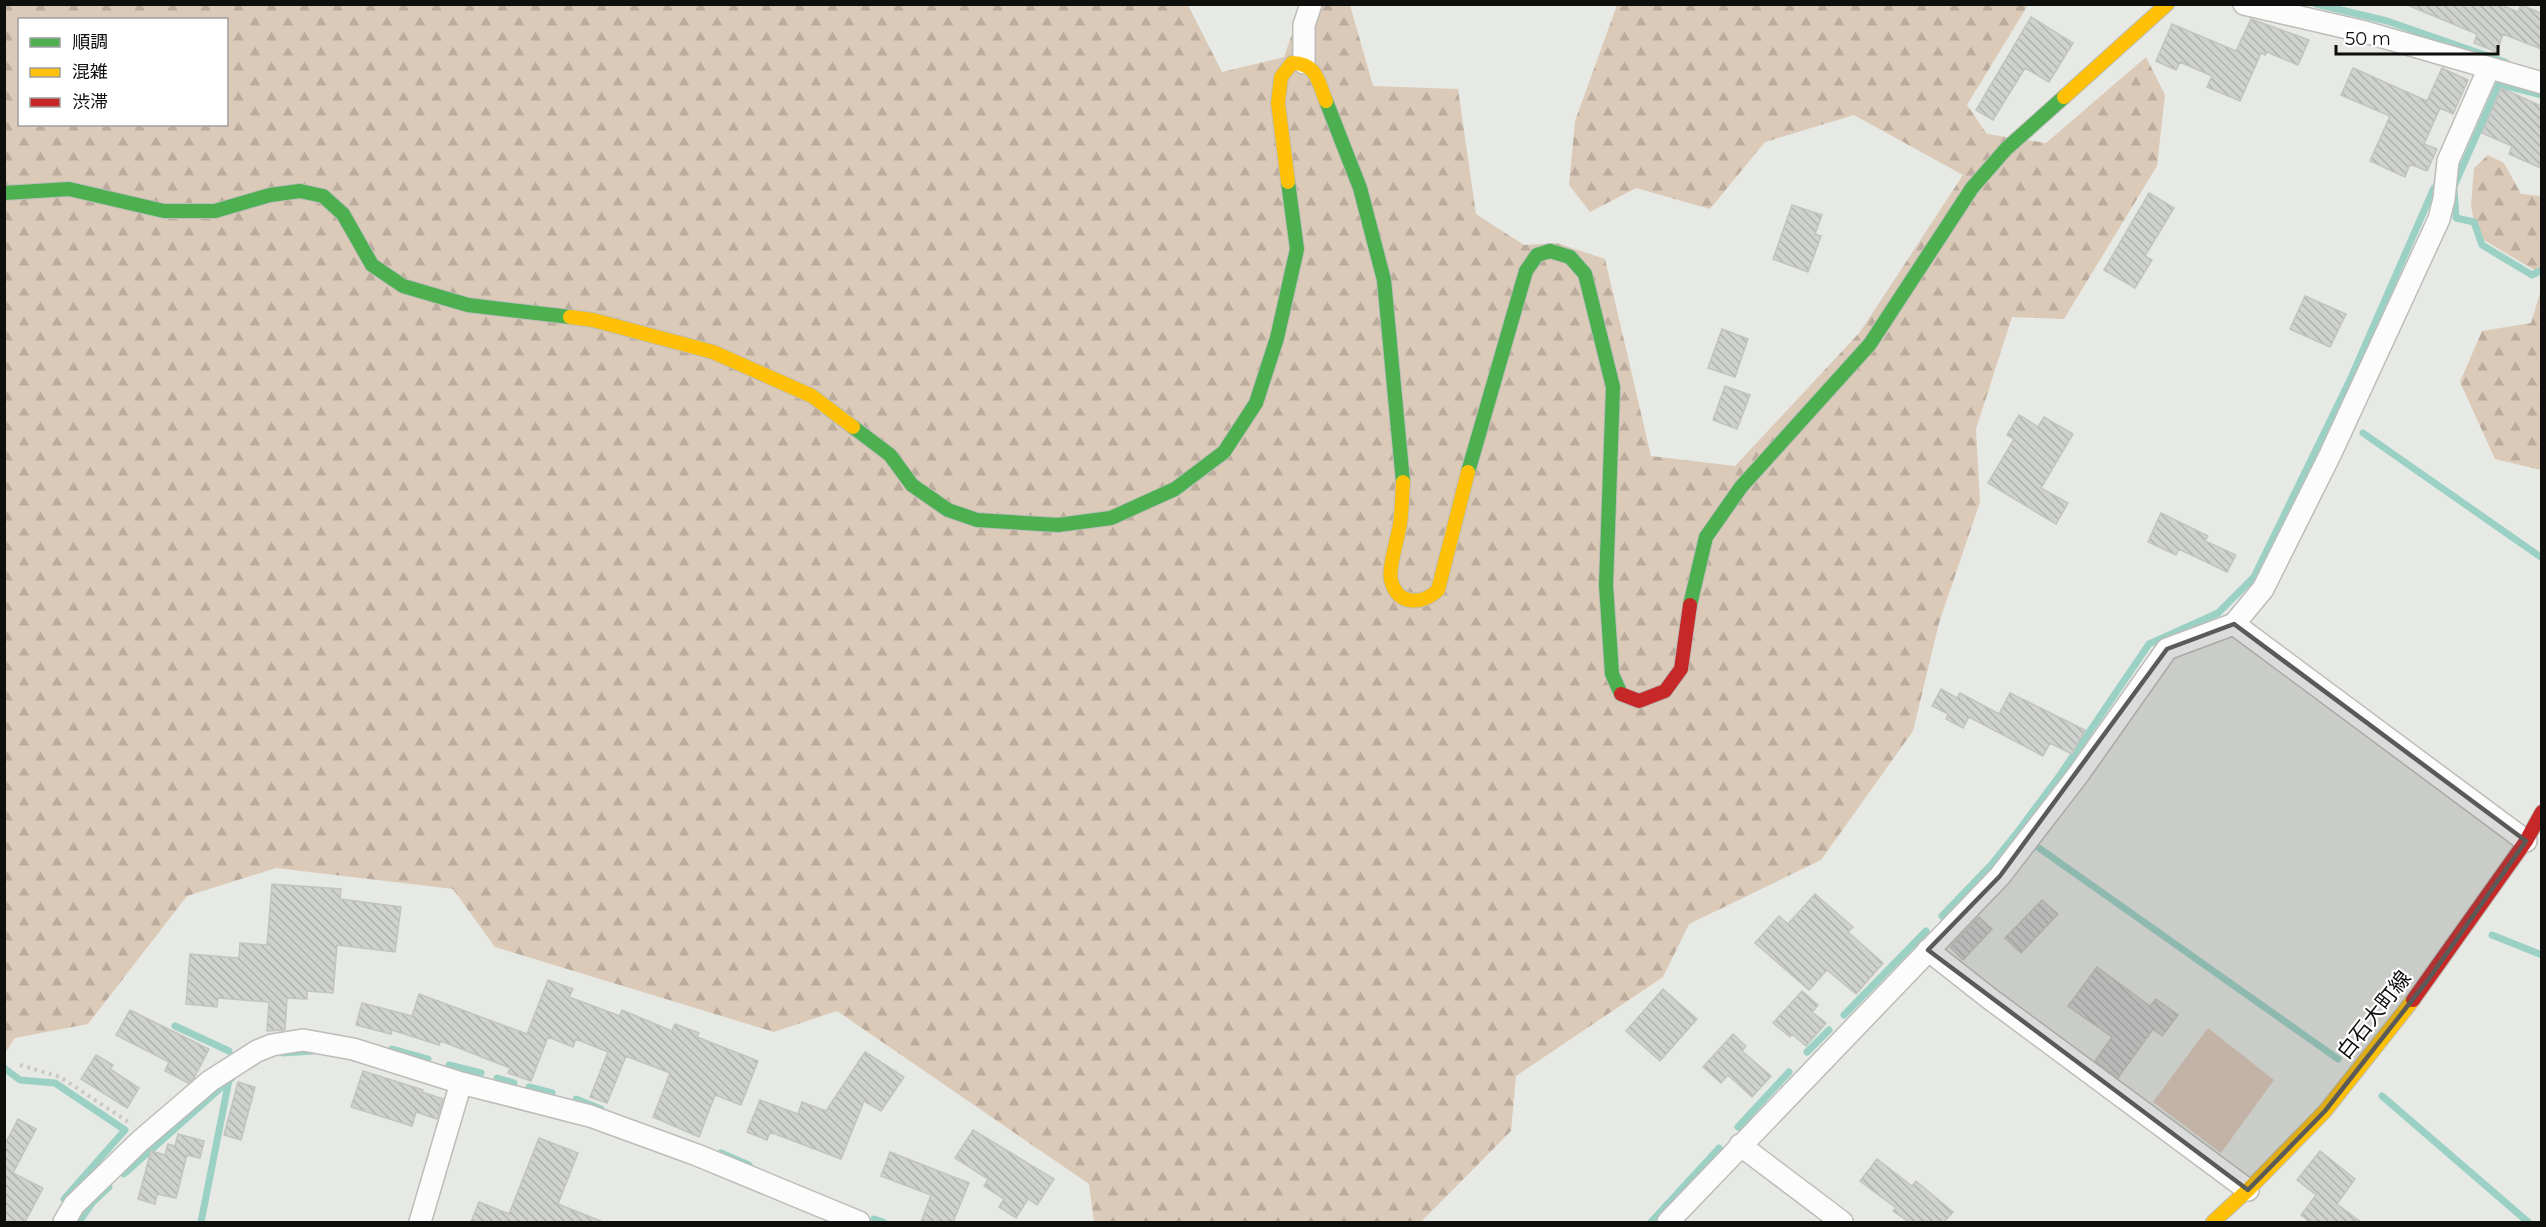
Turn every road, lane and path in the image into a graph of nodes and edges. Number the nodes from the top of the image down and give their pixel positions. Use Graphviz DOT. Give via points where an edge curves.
graph roads {
  1 [pos="1311,4"];
  2 [pos="2167,4"];
  3 [pos="2244,4"];
  4 [pos="1304,63"];
  5 [pos="2500,71"];
  6 [pos="2541,83"];
  7 [pos="4,193"];
  8 [pos="2234,624"];
  9 [pos="2541,812"];
  10 [pos="2526,841"];
  11 [pos="1928,950"];
  12 [pos="20,1065"];
  13 [pos="461,1083"];
  14 [pos="140,1141"];
  15 [pos="1740,1145"];
  16 [pos="2248,1190"];
  17 [pos="64,1222"];
  18 [pos="420,1222"];
  19 [pos="859,1222"];
  20 [pos="1668,1222"];
  21 [pos="1842,1222"];
  22 [pos="2213,1222"];
  1 -- 4 [label="street" via="1304,25"];
  2 -- 4 [label="street" via="1992,164 1972,188 1870,344 1741,487 1706,537 1692,591 1681,669 1665,691 1639,701 1621,694 1612,674 1606,585 1613,387 1585,274 1570,257 1550,251 1537,255 1526,271 1438,590 1429,598 1412,602 1399,596 1390,579 1400,524 1403,476 1384,280 1360,188 1313,70"];
  3 -- 5 [label="street" via="2365,32"];
  4 -- 7 [label="street" via="1292,63 1281,77 1278,103 1296,249 1277,338 1256,403 1224,452 1175,489 1111,518 1058,525 977,520 948,510 912,485 890,455 812,396 713,352 592,320 468,305 403,286 372,265 344,214 322,196 300,191 215,211 195,211 164,210 69,189"];
  5 -- 6 [label="street"];
  5 -- 8 [label="street" via="2448,161 2434,230 2325,465 2264,588"];
  8 -- 10 [label="street"];
  8 -- 11 [label="street" via="2167,649 2000,876"];
  9 -- 10 [label="street, 白石大町線"];
  10 -- 16 [label="street, 白石大町線" via="2428,980 2332,1102"];
  11 -- 15 [label="street"];
  11 -- 16 [label="street"];
  12 -- 14 [label="path" via="60,1077 136,1127"];
  13 -- 14 [label="street" via="353,1049 303,1040 272,1045 210,1081"];
  13 -- 18 [label="street"];
  13 -- 19 [label="street" via="590,1116 698,1155"];
  14 -- 17 [label="street" via="74,1205"];
  15 -- 20 [label="street"];
  15 -- 21 [label="street"];
  16 -- 22 [label="street, 白石大町線"];
}
